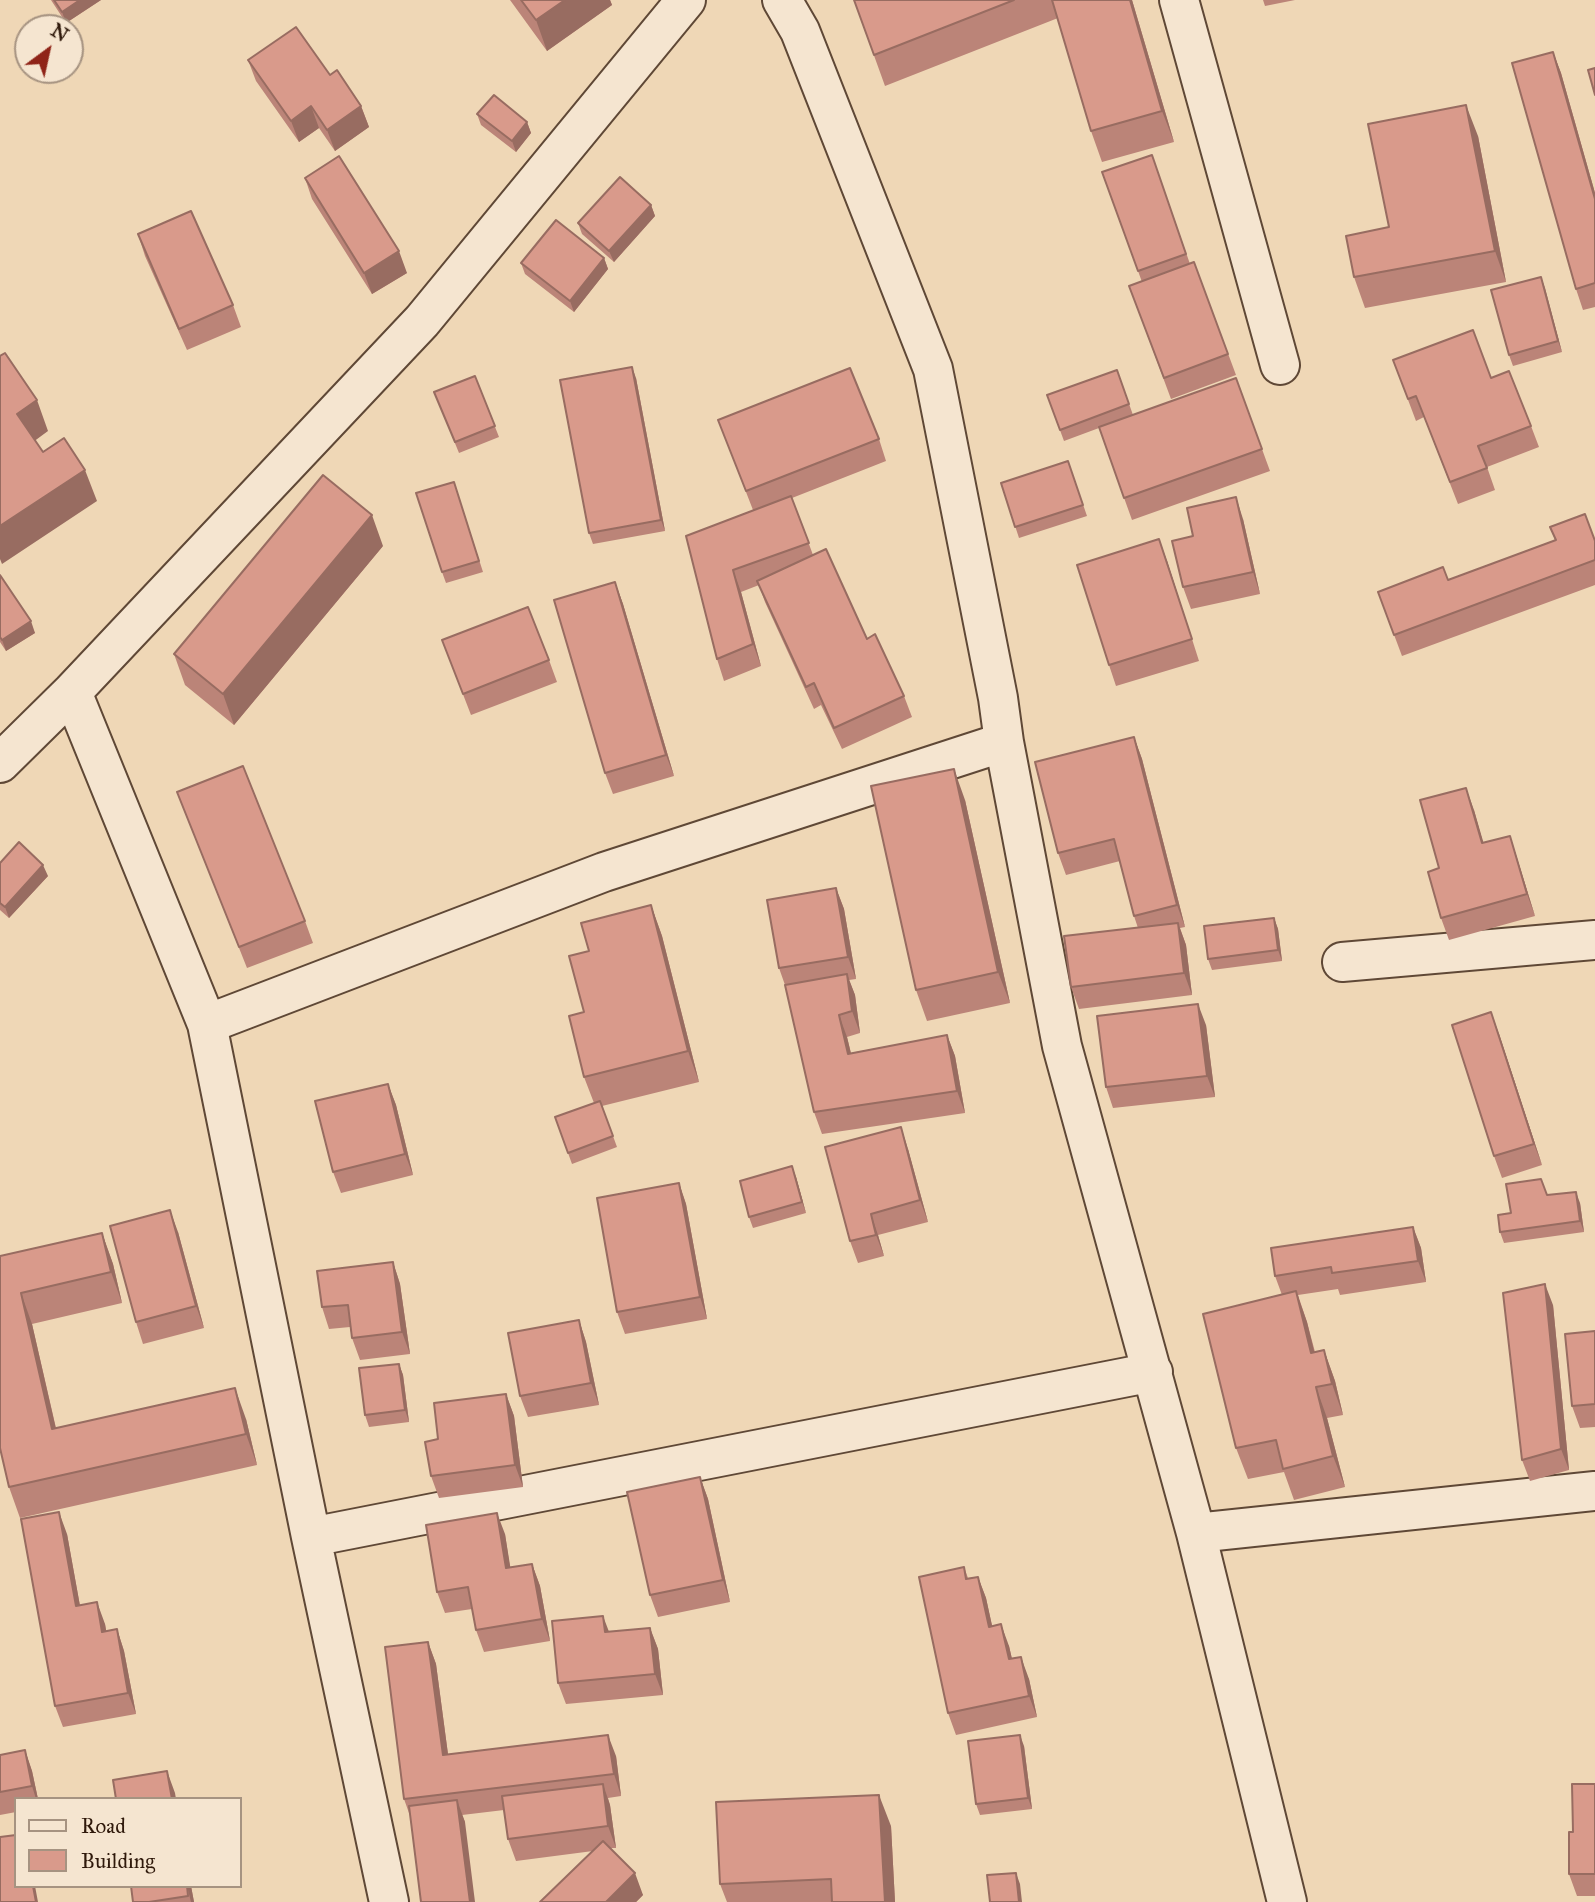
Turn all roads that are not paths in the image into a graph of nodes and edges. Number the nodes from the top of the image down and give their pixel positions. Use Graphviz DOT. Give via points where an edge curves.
graph roads {
  1 [pos="686,0"];
  2 [pos="782,0"];
  3 [pos="1179,0"];
  4 [pos="1280,365"];
  5 [pos="72,692"];
  6 [pos="1004,742"];
  7 [pos="0,763"];
  8 [pos="1595,940"];
  9 [pos="1342,961"];
  10 [pos="207,1024"];
  11 [pos="1153,1372"];
  12 [pos="1595,1491"];
  13 [pos="1196,1533"];
  14 [pos="311,1537"];
  15 [pos="389,1902"];
  16 [pos="1287,1902"];
  1 -- 5 [label="street" via="422,321"];
  2 -- 6 [label="street" via="800,31 933,369"];
  3 -- 4 [label="street"];
  5 -- 7 [label="street"];
  5 -- 10 [label="street"];
  6 -- 10 [label="street" via="604,872"];
  6 -- 11 [label="street" via="1062,1046"];
  8 -- 9 [label="street"];
  10 -- 14 [label="street"];
  11 -- 13 [label="street"];
  11 -- 14 [label="street"];
  12 -- 13 [label="street"];
  13 -- 16 [label="street"];
  14 -- 15 [label="street"];
}
